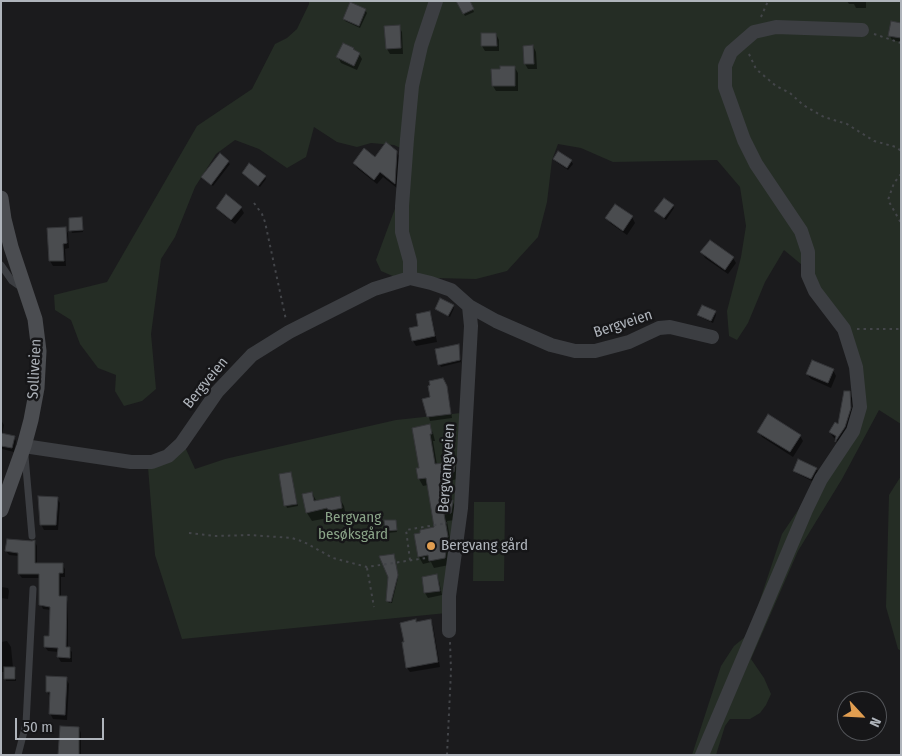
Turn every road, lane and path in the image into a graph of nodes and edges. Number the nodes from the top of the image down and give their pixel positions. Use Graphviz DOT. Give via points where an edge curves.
graph roads {
  1 [pos="436,1"];
  2 [pos="862,30"];
  3 [pos="901,43"];
  4 [pos="748,52"];
  5 [pos="901,151"];
  6 [pos="901,174"];
  7 [pos="1,198"];
  8 [pos="254,203"];
  9 [pos="901,223"];
  10 [pos="1,265"];
  11 [pos="410,278"];
  12 [pos="25,289"];
  13 [pos="469,306"];
  14 [pos="844,329"];
  15 [pos="901,329"];
  16 [pos="289,332"];
  17 [pos="712,337"];
  18 [pos="24,446"];
  19 [pos="1,510"];
  20 [pos="459,522"];
  21 [pos="189,534"];
  22 [pos="32,536"];
  23 [pos="426,558"];
  24 [pos="410,560"];
  25 [pos="367,567"];
  26 [pos="33,589"];
  27 [pos="374,607"];
  28 [pos="449,630"];
  29 [pos="18,755"];
  30 [pos="447,755"];
  31 [pos="702,755"];
  1 -- 11 [label="street" via="412,86 402,206 402,232 410,261"];
  2 -- 3 [label="path"];
  2 -- 14 [label="street" via="776,27 754,32 731,52 725,66 725,87 744,140 756,164 802,231 808,252 808,275 815,291"];
  4 -- 5 [label="path" via="756,69 803,104 824,117 847,124 874,141"];
  6 -- 9 [label="path" via="888,200"];
  7 -- 12 [label="street, Solliveien" via="11,247"];
  8 -- 16 [label="path" via="265,222"];
  10 -- 12 [label="lane" via="12,281"];
  11 -- 13 [label="street, Bergveien" via="451,290"];
  11 -- 16 [label="street, Bergveien" via="374,289"];
  12 -- 18 [label="street, Solliveien" via="35,319 38,351 37,388"];
  13 -- 17 [label="street, Bergveien" via="551,345 575,351 595,351 629,342 659,328 670,327"];
  13 -- 20 [label="street, Bergvangveien" via="471,326"];
  14 -- 15 [label="path"];
  14 -- 31 [label="street" via="856,366 860,407 853,431 821,479 806,510"];
  16 -- 18 [label="street, Bergveien" via="252,355 236,370 181,444 168,456 152,462 131,462"];
  18 -- 19 [label="street, Solliveien"];
  18 -- 22 [label="lane"];
  20 -- 24 [label="path" via="406,530"];
  20 -- 28 [label="street, Bergvangveien" via="449,596"];
  21 -- 25 [label="path" via="292,538 333,558"];
  23 -- 24 [label="path"];
  24 -- 25 [label="path"];
  25 -- 27 [label="path"];
  26 -- 29 [label="lane" via="26,724"];
  28 -- 30 [label="path" via="451,671"];
}
